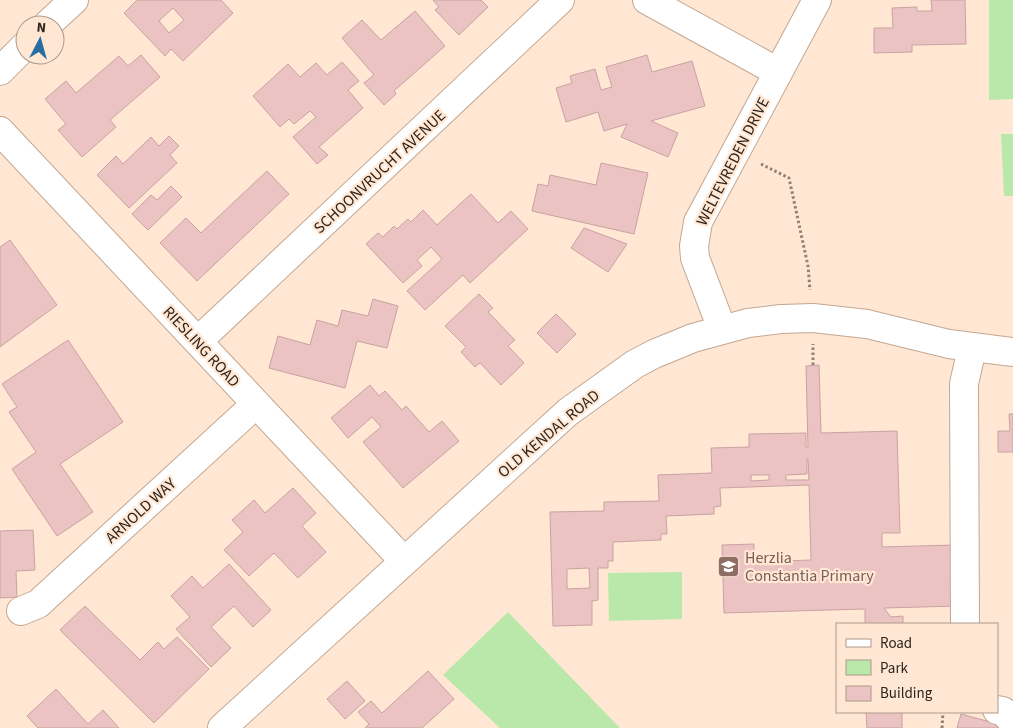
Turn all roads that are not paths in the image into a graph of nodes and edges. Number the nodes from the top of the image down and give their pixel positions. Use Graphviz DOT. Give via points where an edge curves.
graph roads {
  1 [pos="74,0"];
  2 [pos="560,0"];
  3 [pos="647,0"];
  4 [pos="817,0"];
  5 [pos="58,15"];
  6 [pos="15,56"];
  7 [pos="0,70"];
  8 [pos="778,72"];
  9 [pos="0,131"];
  10 [pos="722,329"];
  11 [pos="198,342"];
  12 [pos="972,348"];
  13 [pos="1013,352"];
  14 [pos="256,404"];
  15 [pos="404,561"];
  16 [pos="21,611"];
  17 [pos="965,623"];
  18 [pos="998,710"];
  19 [pos="1013,722"];
  20 [pos="222,728"];
  1 -- 5 [label="street"];
  2 -- 11 [label="street, SCHOONVRUCHT AVENUE"];
  3 -- 8 [label="street"];
  4 -- 8 [label="street, WELTEVREDEN DRIVE"];
  6 -- 7 [label="street"];
  8 -- 10 [label="street, WELTEVREDEN DRIVE" via="696,228 694,246 699,269"];
  9 -- 11 [label="street, RIESLING ROAD"];
  10 -- 12 [label="street, OLD KENDAL ROAD" via="781,319 813,318 867,324"];
  10 -- 15 [label="street, OLD KENDAL ROAD" via="670,347 635,364 568,412"];
  11 -- 14 [label="street, RIESLING ROAD"];
  12 -- 13 [label="street, OLD KENDAL ROAD"];
  12 -- 17 [label="street" via="964,384"];
  14 -- 15 [label="street, RIESLING ROAD"];
  14 -- 16 [label="street, ARNOLD WAY" via="38,604"];
  15 -- 20 [label="street, OLD KENDAL ROAD"];
  18 -- 19 [label="street"];
}
